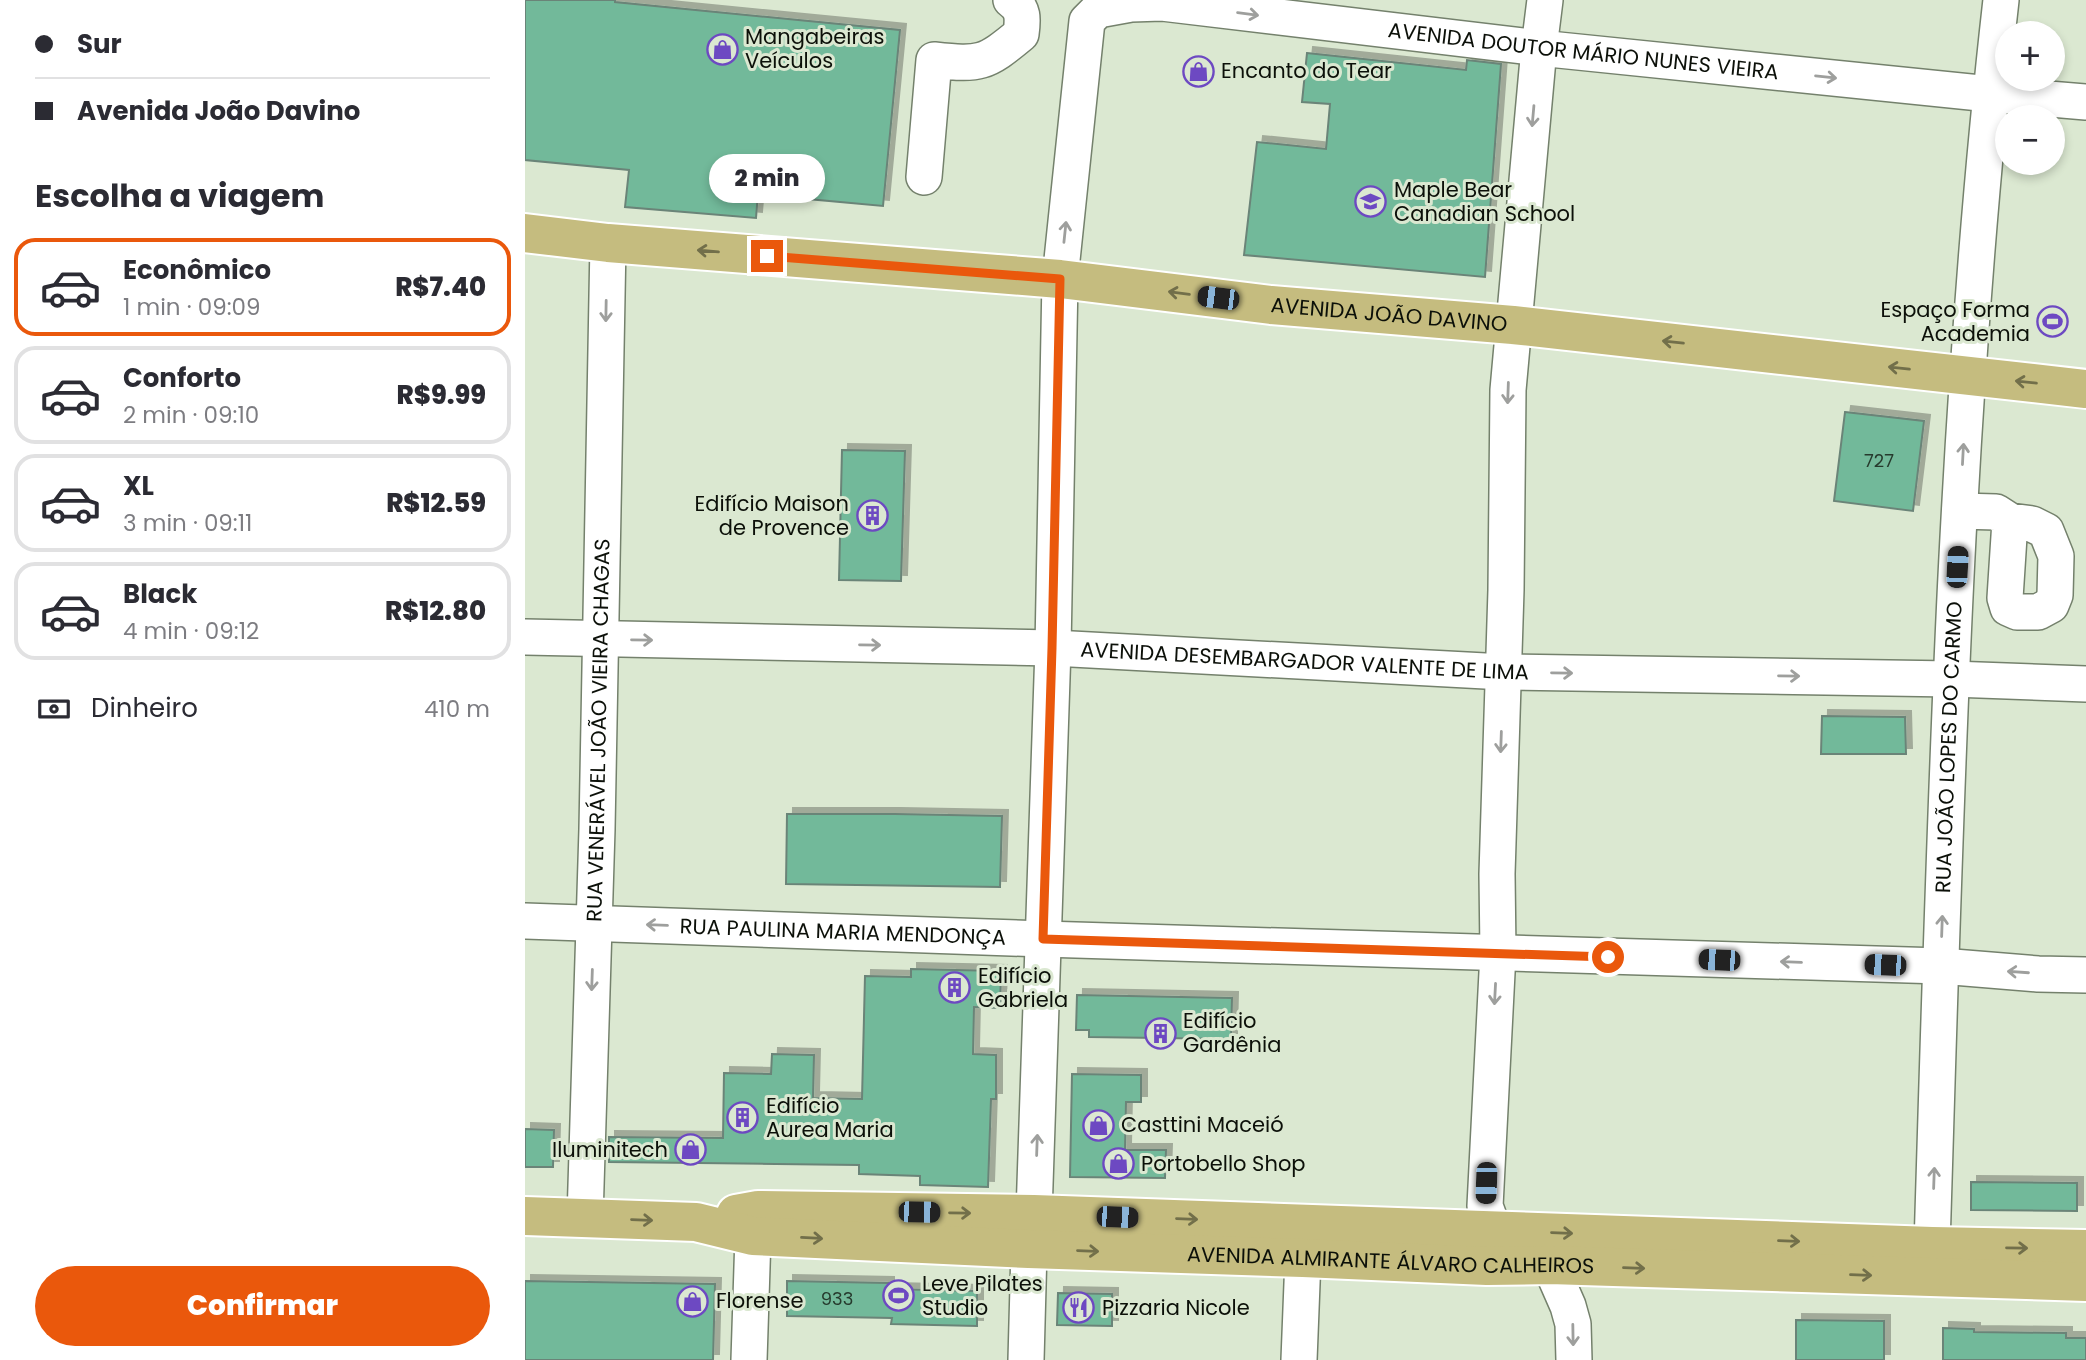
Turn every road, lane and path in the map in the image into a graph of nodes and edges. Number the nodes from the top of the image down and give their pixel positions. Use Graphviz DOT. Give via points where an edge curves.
graph roads {
  1 [pos="1011,0"];
  2 [pos="1545,0"];
  3 [pos="2001,0"];
  4 [pos="1539,48"];
  5 [pos="1990,94"];
  6 [pos="2086,102"];
  7 [pos="925,177"];
  8 [pos="525,233"];
  9 [pos="608,243"];
  10 [pos="1060,279"];
  11 [pos="1513,324"];
  12 [pos="1967,375"];
  13 [pos="2086,389"];
  14 [pos="1959,511"];
  15 [pos="2010,521"];
  16 [pos="525,637"];
  17 [pos="599,640"];
  18 [pos="1052,648"];
  19 [pos="1504,673"];
  20 [pos="1952,679"];
  21 [pos="2086,684"];
  22 [pos="525,920"];
  23 [pos="594,923"];
  24 [pos="1043,939"];
  25 [pos="1498,953"];
  26 [pos="1941,966"];
  27 [pos="2086,975"];
  28 [pos="525,1216"];
  29 [pos="585,1218"];
  30 [pos="697,1222"];
  31 [pos="1032,1231"];
  32 [pos="1494,1231"];
  33 [pos="754,1236"];
  34 [pos="1932,1247"];
  35 [pos="2086,1250"];
  36 [pos="1303,1258"];
  37 [pos="1550,1265"];
  38 [pos="2086,1282"];
  39 [pos="749,1360"];
  40 [pos="1025,1360"];
  41 [pos="1299,1360"];
  42 [pos="1574,1360"];
  1 -- 7 [label="street" via="1023,14 1021,34 996,55 970,64 934,60"];
  2 -- 4 [label="street"];
  3 -- 5 [label="street, RUA JOÃO LOPES DO CARMO"];
  4 -- 5 [label="street, AVENIDA DOUTOR MÁRIO NUNES VIEIRA, one-way"];
  10 -- 4 [label="street, AVENIDA DOUTOR MÁRIO NUNES VIEIRA, one-way" via="1087,21 1098,10 1161,3"];
  4 -- 11 [label="street, one-way"];
  5 -- 6 [label="street, AVENIDA DOUTOR MÁRIO NUNES VIEIRA"];
  5 -- 12 [label="street, RUA JOÃO LOPES DO CARMO"];
  8 -- 9 [label="main road, AVENIDA JOÃO DAVINO"];
  10 -- 9 [label="main road, AVENIDA JOÃO DAVINO, one-way"];
  9 -- 17 [label="street, RUA VENERÁVEL JOÃO VIEIRA CHAGAS, one-way"];
  11 -- 10 [label="main road, AVENIDA JOÃO DAVINO, one-way" via="1271,304"];
  10 -- 18 [label="street"];
  12 -- 11 [label="main road, AVENIDA JOÃO DAVINO, one-way"];
  11 -- 19 [label="street, one-way"];
  13 -- 12 [label="main road, AVENIDA JOÃO DAVINO, one-way"];
  14 -- 12 [label="street, RUA JOÃO LOPES DO CARMO, one-way"];
  14 -- 15 [label="street" via="1996,512"];
  14 -- 20 [label="street, RUA JOÃO LOPES DO CARMO"];
  16 -- 17 [label="street, AVENIDA DESEMBARGADOR VALENTE DE LIMA"];
  17 -- 18 [label="street, AVENIDA DESEMBARGADOR VALENTE DE LIMA, one-way"];
  17 -- 23 [label="street, RUA VENERÁVEL JOÃO VIEIRA CHAGAS"];
  18 -- 19 [label="street, AVENIDA DESEMBARGADOR VALENTE DE LIMA"];
  18 -- 24 [label="street"];
  19 -- 20 [label="street, AVENIDA DESEMBARGADOR VALENTE DE LIMA, one-way"];
  19 -- 25 [label="street, one-way"];
  20 -- 21 [label="street, AVENIDA DESEMBARGADOR VALENTE DE LIMA"];
  26 -- 20 [label="street, RUA JOÃO LOPES DO CARMO, one-way"];
  22 -- 23 [label="street, RUA PAULINA MARIA MENDONÇA"];
  24 -- 23 [label="street, RUA PAULINA MARIA MENDONÇA, one-way"];
  23 -- 29 [label="street, RUA VENERÁVEL JOÃO VIEIRA CHAGAS, one-way"];
  24 -- 25 [label="street, RUA PAULINA MARIA MENDONÇA"];
  31 -- 24 [label="street, one-way"];
  26 -- 25 [label="street, RUA PAULINA MARIA MENDONÇA, one-way"];
  25 -- 32 [label="street, one-way" via="1485,1206"];
  27 -- 26 [label="street, RUA PAULINA MARIA MENDONÇA, one-way"];
  34 -- 26 [label="street, RUA JOÃO LOPES DO CARMO, one-way"];
  28 -- 29 [label="main road, AVENIDA ALMIRANTE ÁLVARO CALHEIROS"];
  29 -- 30 [label="main road, AVENIDA ALMIRANTE ÁLVARO CALHEIROS, one-way"];
  30 -- 31 [label="main road, AVENIDA ALMIRANTE ÁLVARO CALHEIROS, one-way" via="758,1210"];
  30 -- 33 [label="main road, AVENIDA ALMIRANTE ÁLVARO CALHEIROS"];
  31 -- 32 [label="main road, AVENIDA ALMIRANTE ÁLVARO CALHEIROS, one-way"];
  33 -- 31 [label="main road, AVENIDA ALMIRANTE ÁLVARO CALHEIROS, one-way"];
  31 -- 36 [label="main road, AVENIDA ALMIRANTE ÁLVARO CALHEIROS, one-way"];
  31 -- 40 [label="street"];
  32 -- 34 [label="main road, AVENIDA ALMIRANTE ÁLVARO CALHEIROS, one-way"];
  32 -- 37 [label="street"];
  33 -- 39 [label="street"];
  34 -- 35 [label="main road, AVENIDA ALMIRANTE ÁLVARO CALHEIROS, one-way"];
  36 -- 37 [label="main road, AVENIDA ALMIRANTE ÁLVARO CALHEIROS"];
  36 -- 41 [label="street"];
  37 -- 38 [label="main road, AVENIDA ALMIRANTE ÁLVARO CALHEIROS, one-way"];
  37 -- 42 [label="street, one-way" via="1573,1324"];
}
